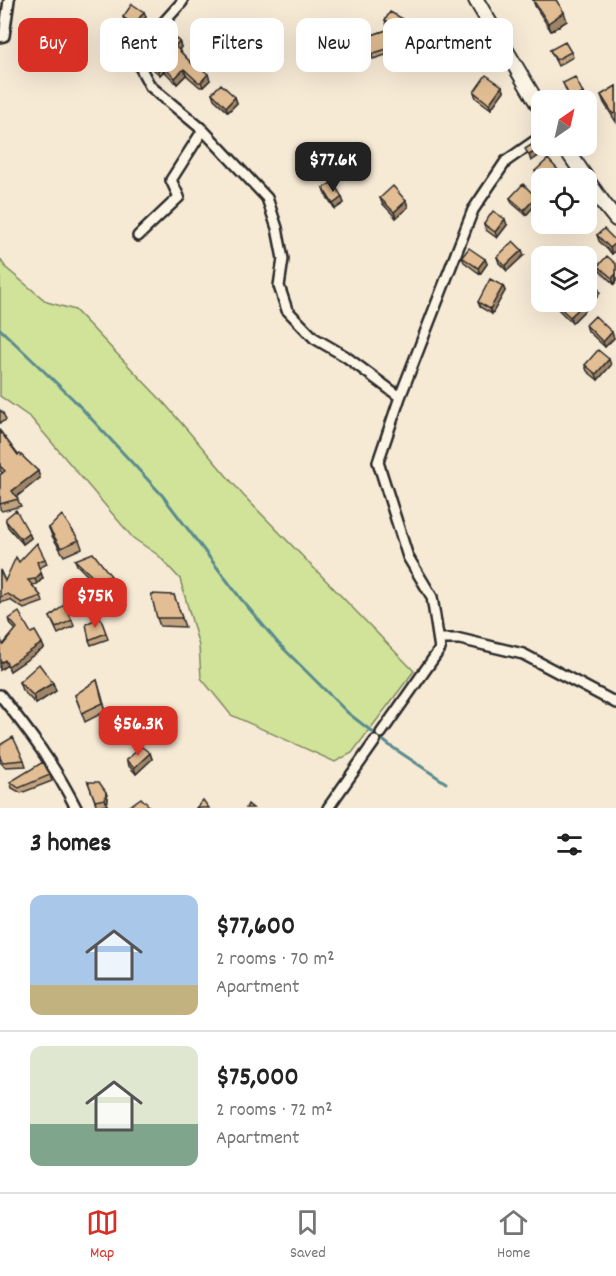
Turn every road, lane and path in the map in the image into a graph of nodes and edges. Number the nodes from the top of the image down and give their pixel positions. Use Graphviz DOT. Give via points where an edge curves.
graph roads {
  1 [pos="9,0"];
  2 [pos="182,0"];
  3 [pos="476,0"];
  4 [pos="0,37"];
  5 [pos="531,92"];
  6 [pos="203,130"];
  7 [pos="531,144"];
  8 [pos="597,194"];
  9 [pos="616,219"];
  10 [pos="138,236"];
  11 [pos="400,397"];
  12 [pos="440,639"];
  13 [pos="0,695"];
  14 [pos="616,703"];
  15 [pos="76,808"];
  16 [pos="328,808"];
  1 -- 4 [label="street" via="4,36"];
  2 -- 6 [label="street" via="155,32 139,66 150,86"];
  3 -- 5 [label="street"];
  6 -- 10 [label="street" via="171,180 179,197"];
  6 -- 11 [label="street" via="267,198 278,228 283,259 279,286 287,310 314,338"];
  7 -- 11 [label="street" via="506,161 473,210"];
  8 -- 9 [label="street"];
  11 -- 12 [label="street" via="378,462 408,557 432,597"];
  12 -- 14 [label="street" via="460,639 523,654"];
  12 -- 16 [label="street" via="440,649"];
  13 -- 15 [label="street" via="38,744"];
}
